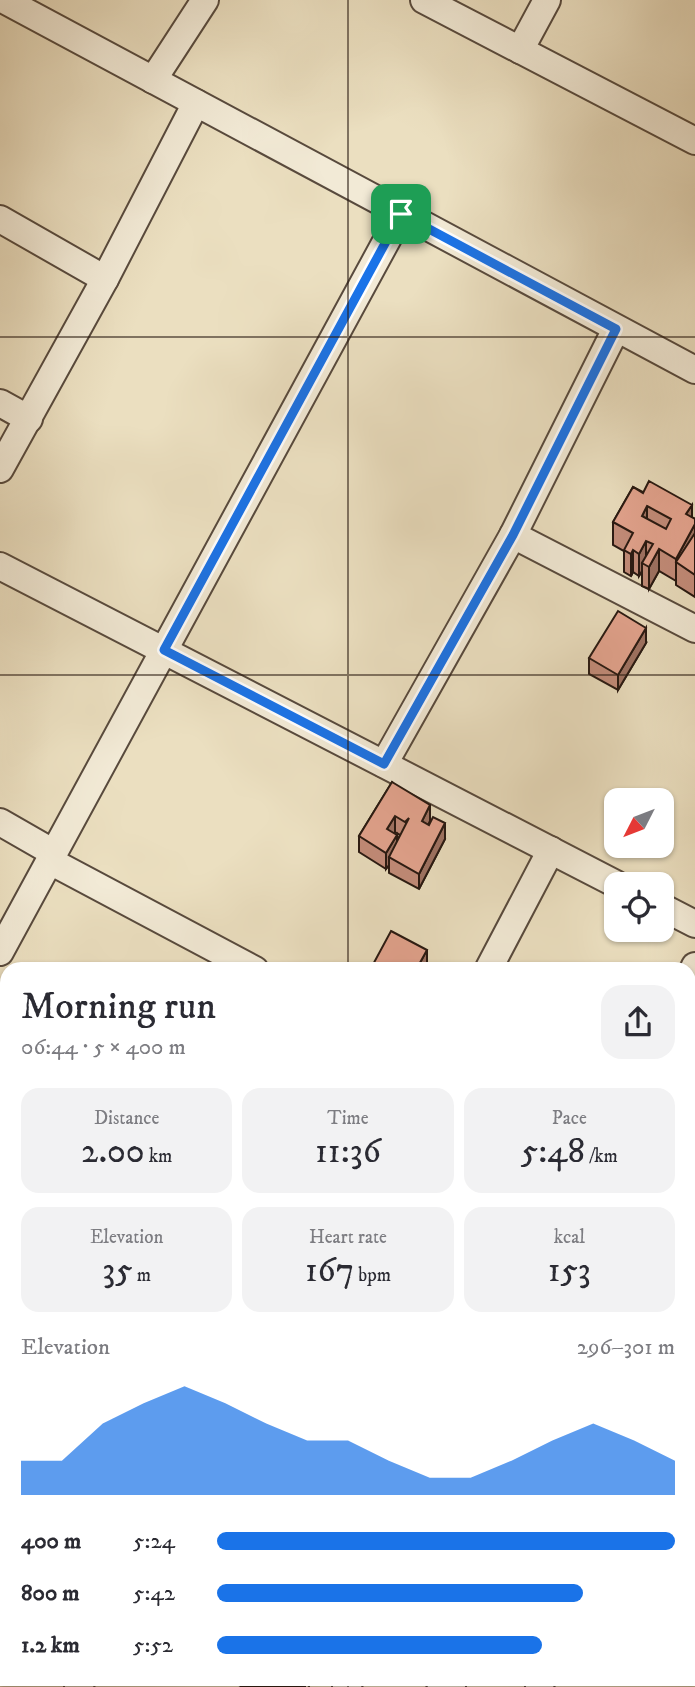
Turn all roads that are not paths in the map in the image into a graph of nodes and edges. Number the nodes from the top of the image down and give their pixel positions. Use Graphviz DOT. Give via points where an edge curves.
graph roads {
  1 [pos="4,0"];
  2 [pos="205,0"];
  3 [pos="424,0"];
  4 [pos="547,0"];
  5 [pos="520,50"];
  6 [pos="153,80"];
  7 [pos="196,103"];
  8 [pos="692,131"];
  9 [pos="401,214"];
  10 [pos="0,219"];
  11 [pos="105,279"];
  12 [pos="616,329"];
  13 [pos="695,370"];
  14 [pos="0,403"];
  15 [pos="29,419"];
  16 [pos="0,468"];
  17 [pos="513,535"];
  18 [pos="0,566"];
  19 [pos="695,629"];
  20 [pos="164,650"];
  21 [pos="384,764"];
  22 [pos="0,822"];
  23 [pos="551,850"];
  24 [pos="52,857"];
  25 [pos="604,878"];
  26 [pos="674,913"];
  27 [pos="695,924"];
  28 [pos="0,952"];
  29 [pos="241,962"];
  30 [pos="492,962"];
  1 -- 6 [label="street"];
  2 -- 6 [label="street"];
  3 -- 5 [label="street"];
  4 -- 5 [label="street"];
  5 -- 8 [label="street"];
  6 -- 7 [label="street"];
  7 -- 9 [label="street"];
  7 -- 11 [label="street"];
  9 -- 12 [label="street"];
  9 -- 20 [label="street"];
  10 -- 11 [label="street"];
  11 -- 15 [label="street"];
  12 -- 13 [label="street"];
  12 -- 17 [label="street"];
  14 -- 15 [label="street"];
  15 -- 16 [label="street"];
  17 -- 19 [label="street"];
  17 -- 21 [label="street"];
  18 -- 20 [label="street"];
  20 -- 21 [label="street"];
  20 -- 24 [label="street"];
  21 -- 23 [label="street"];
  22 -- 24 [label="street"];
  23 -- 25 [label="street"];
  23 -- 30 [label="street"];
  24 -- 28 [label="street"];
  24 -- 29 [label="street"];
  26 -- 27 [label="street"];
}
